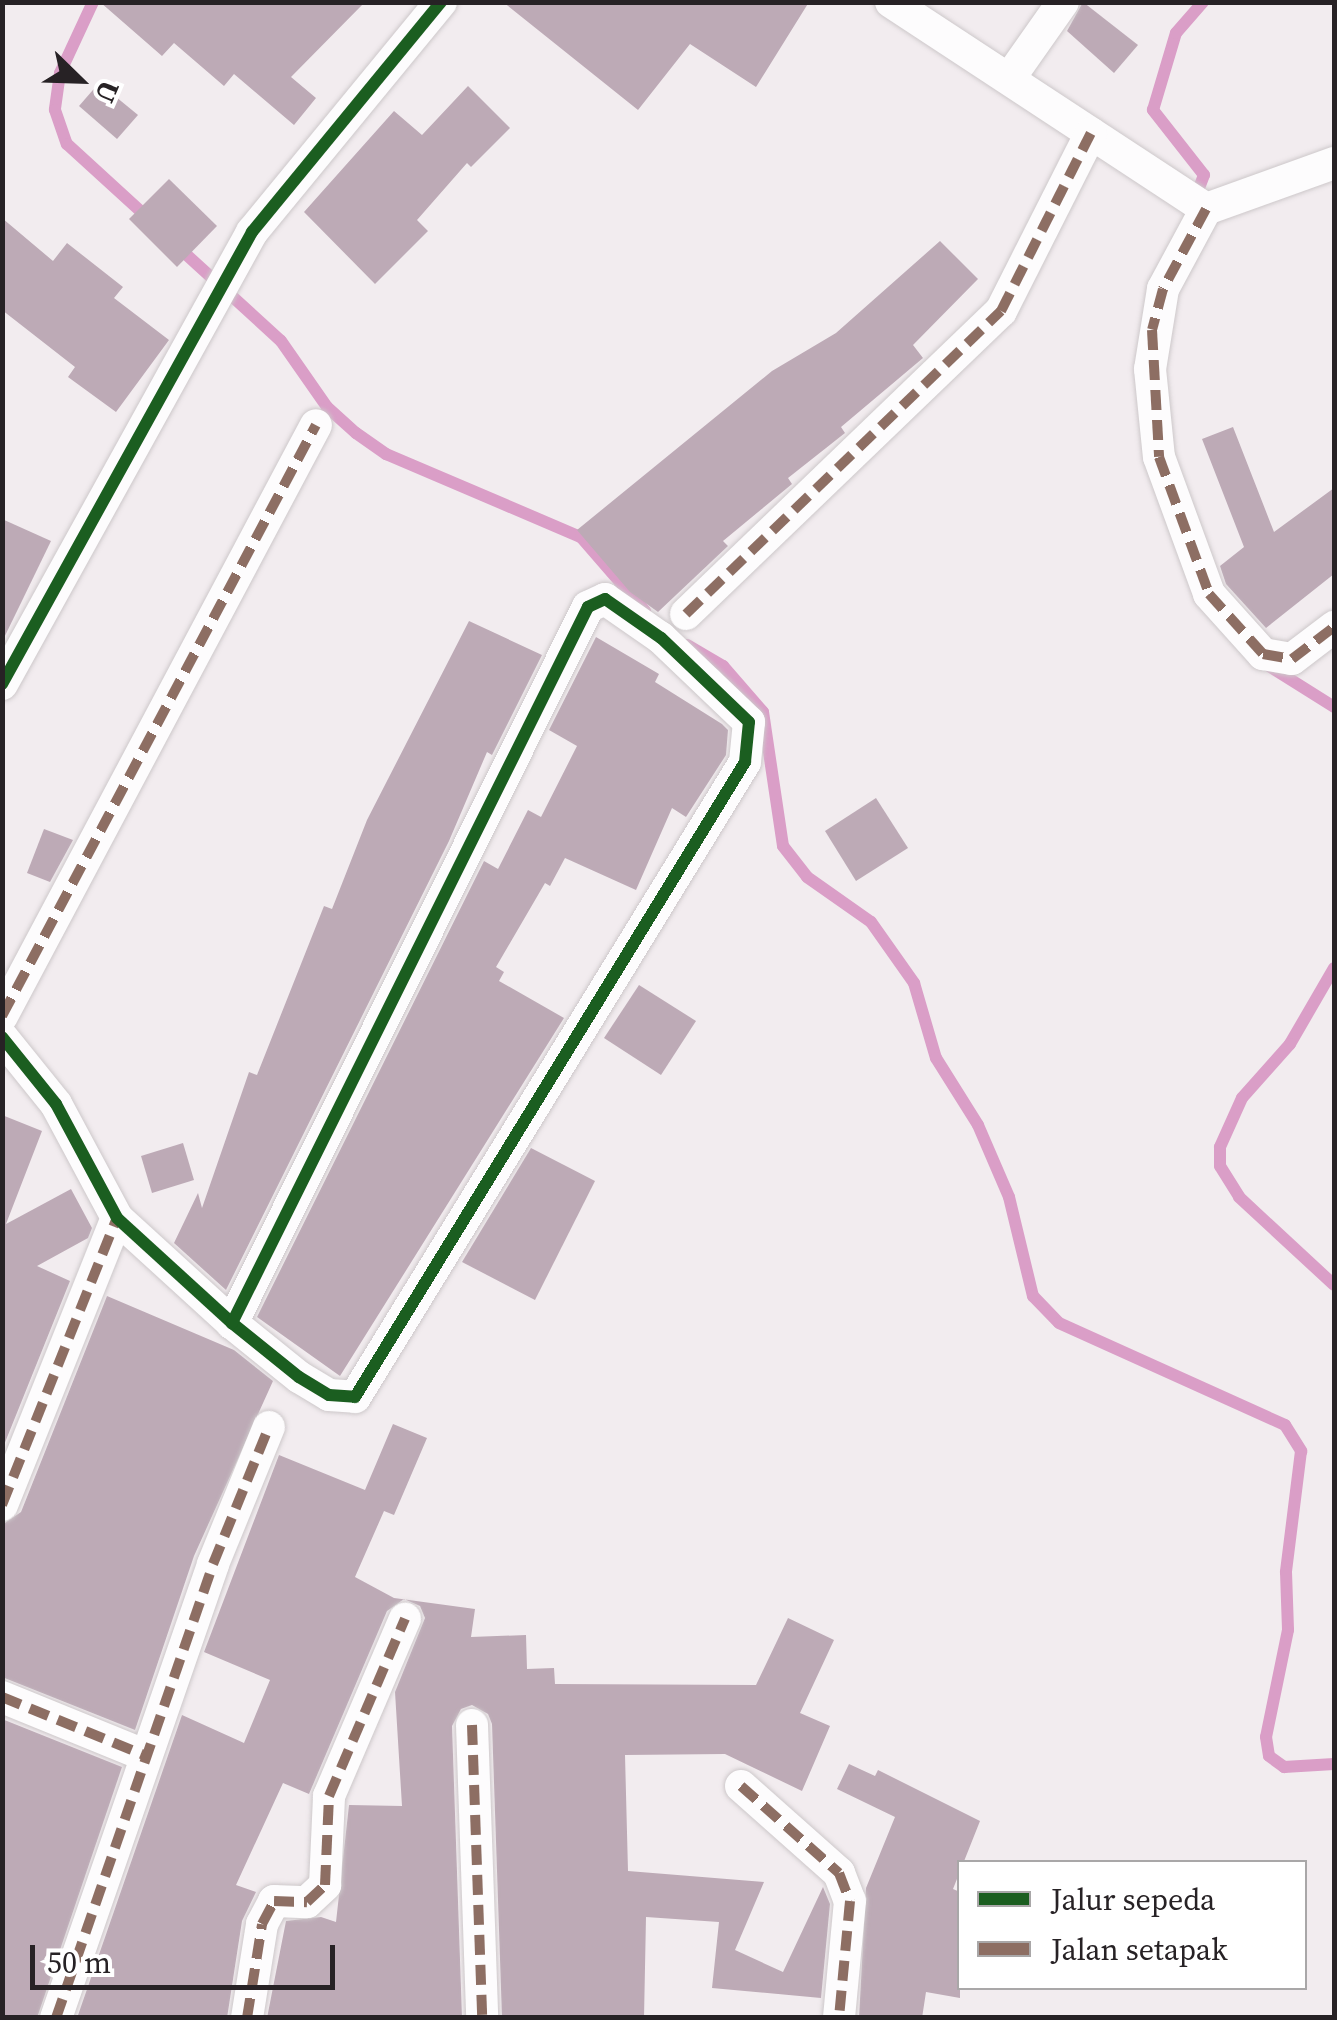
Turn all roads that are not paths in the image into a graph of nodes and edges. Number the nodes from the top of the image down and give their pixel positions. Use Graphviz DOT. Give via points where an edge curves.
graph roads {
  1 [pos="442,2"];
  2 [pos="891,2"];
  3 [pos="1063,2"];
  4 [pos="1011,76"];
  5 [pos="1091,133"];
  6 [pos="1334,163"];
  7 [pos="1206,209"];
  8 [pos="316,425"];
  9 [pos="686,614"];
  10 [pos="1334,626"];
  11 [pos="2,684"];
  12 [pos="2,1016"];
  13 [pos="2,1037"];
  14 [pos="117,1218"];
  15 [pos="232,1323"];
  16 [pos="270,1426"];
  17 [pos="2,1505"];
  18 [pos="405,1619"];
  19 [pos="2,1697"];
  20 [pos="472,1725"];
  21 [pos="144,1756"];
  22 [pos="741,1786"];
  23 [pos="56,2018"];
  24 [pos="247,2018"];
  25 [pos="482,2018"];
  26 [pos="839,2018"];
  1 -- 11 [label="street" via="252,232"];
  2 -- 4 [label="street"];
  3 -- 4 [label="street"];
  4 -- 5 [label="street"];
  5 -- 7 [label="street"];
  5 -- 9 [label="street" via="1002,311"];
  6 -- 7 [label="street"];
  7 -- 10 [label="street" via="1163,290 1152,330 1159,457 1209,594 1263,654 1292,659"];
  8 -- 12 [label="street"];
  13 -- 14 [label="street" via="56,1104"];
  14 -- 15 [label="street"];
  14 -- 17 [label="street"];
  15 -- 15 [label="street" via="584,613 596,598 605,598 661,638 749,722 745,762 364,1391 329,1395"];
  16 -- 21 [label="street"];
  18 -- 24 [label="street" via="329,1796 325,1884 307,1902 274,1902 262,1924"];
  19 -- 21 [label="street"];
  20 -- 25 [label="street"];
  21 -- 23 [label="street"];
  22 -- 26 [label="street" via="839,1873 850,1901"];
}
